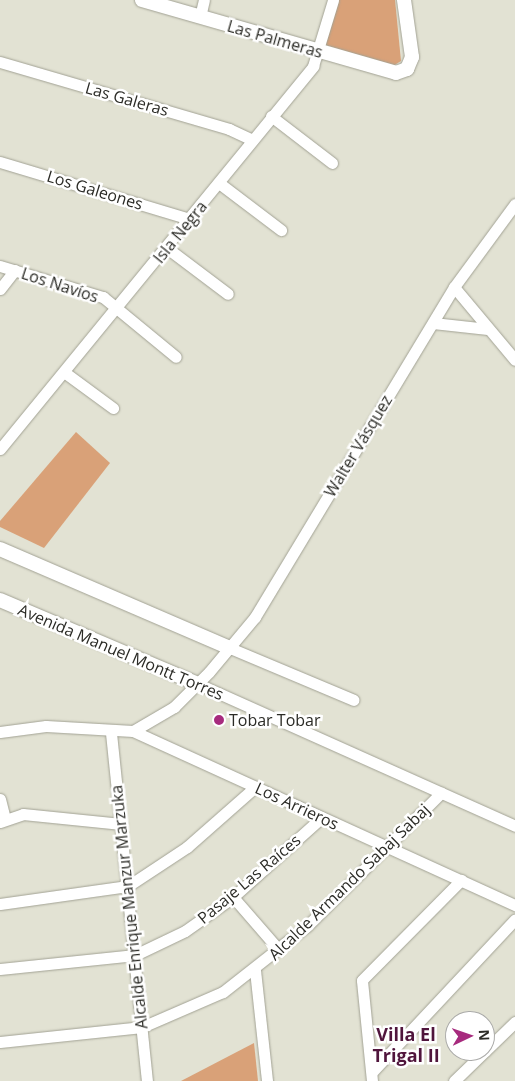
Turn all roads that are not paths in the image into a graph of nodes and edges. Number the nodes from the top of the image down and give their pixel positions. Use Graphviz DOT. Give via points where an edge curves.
graph roads {
  1 [pos="142,0"];
  2 [pos="204,0"];
  3 [pos="333,0"];
  4 [pos="404,0"];
  5 [pos="200,17"];
  6 [pos="320,52"];
  7 [pos="0,62"];
  8 [pos="271,116"];
  9 [pos="253,140"];
  10 [pos="0,162"];
  11 [pos="332,163"];
  12 [pos="219,184"];
  13 [pos="515,204"];
  14 [pos="190,219"];
  15 [pos="281,230"];
  16 [pos="167,248"];
  17 [pos="0,266"];
  18 [pos="15,270"];
  19 [pos="454,286"];
  20 [pos="0,289"];
  21 [pos="228,294"];
  22 [pos="115,311"];
  23 [pos="433,323"];
  24 [pos="488,329"];
  25 [pos="176,357"];
  26 [pos="515,360"];
  27 [pos="64,372"];
  28 [pos="113,408"];
  29 [pos="0,449"];
  30 [pos="0,549"];
  31 [pos="0,600"];
  32 [pos="230,648"];
  33 [pos="196,683"];
  34 [pos="354,700"];
  35 [pos="133,731"];
  36 [pos="0,732"];
  37 [pos="110,733"];
  38 [pos="254,787"];
  39 [pos="441,793"];
  40 [pos="0,799"];
  41 [pos="321,818"];
  42 [pos="2,820"];
  43 [pos="121,824"];
  44 [pos="515,826"];
  45 [pos="388,847"];
  46 [pos="461,880"];
  47 [pos="128,886"];
  48 [pos="233,897"];
  49 [pos="0,904"];
  50 [pos="515,906"];
  51 [pos="515,919"];
  52 [pos="279,950"];
  53 [pos="134,955"];
  54 [pos="0,970"];
  55 [pos="255,970"];
  56 [pos="515,1022"];
  57 [pos="142,1026"];
  58 [pos="495,1041"];
  59 [pos="0,1042"];
  60 [pos="475,1061"];
  61 [pos="372,1077"];
  62 [pos="147,1081"];
  63 [pos="267,1081"];
  64 [pos="454,1081"];
  1 -- 5 [label="street, Las Palmeras"];
  2 -- 5 [label="street"];
  3 -- 6 [label="street, Isla Negra"];
  4 -- 6 [label="street, Las Palmeras" via="412,52 407,69 392,73"];
  5 -- 6 [label="street, Las Palmeras"];
  6 -- 8 [label="street, Isla Negra"];
  7 -- 9 [label="street, Las Galeras" via="229,129"];
  8 -- 9 [label="street, Isla Negra"];
  8 -- 11 [label="street"];
  9 -- 12 [label="street, Isla Negra"];
  10 -- 14 [label="street, Los Galeones"];
  12 -- 14 [label="street, Isla Negra"];
  12 -- 15 [label="street"];
  13 -- 19 [label="street, Walter Vásquez"];
  14 -- 16 [label="street, Isla Negra"];
  16 -- 21 [label="street"];
  16 -- 22 [label="street, Isla Negra"];
  17 -- 18 [label="street, Los Navíos"];
  18 -- 20 [label="street"];
  18 -- 22 [label="street, Los Navíos" via="97,294"];
  19 -- 23 [label="street, Walter Vásquez"];
  19 -- 24 [label="street"];
  22 -- 25 [label="street, Los Navíos"];
  22 -- 27 [label="street, Isla Negra"];
  23 -- 24 [label="street"];
  23 -- 32 [label="street, Walter Vásquez" via="255,617"];
  24 -- 26 [label="street"];
  27 -- 28 [label="street"];
  27 -- 29 [label="street, Isla Negra"];
  30 -- 32 [label="street"];
  31 -- 33 [label="street, Avenida Manuel Montt Torres"];
  32 -- 33 [label="street, Walter Vásquez"];
  32 -- 34 [label="street"];
  33 -- 35 [label="street, Walter Vásquez" via="174,707"];
  33 -- 39 [label="street, Avenida Manuel Montt Torres"];
  35 -- 37 [label="street"];
  35 -- 38 [label="street, Los Arrieros"];
  36 -- 37 [label="street" via="46,726"];
  37 -- 43 [label="street, Alcalde Enrique Manzur Marzuka"];
  38 -- 41 [label="street, Los Arrieros"];
  38 -- 47 [label="street" via="187,847"];
  39 -- 44 [label="street, Avenida Manuel Montt Torres"];
  39 -- 45 [label="street, Alcalde Armando Sabaj Sabaj"];
  40 -- 42 [label="street"];
  41 -- 45 [label="street, Los Arrieros"];
  41 -- 48 [label="street, Pasaje Las Raíces"];
  42 -- 43 [label="street" via="36,814"];
  43 -- 47 [label="street, Alcalde Enrique Manzur Marzuka"];
  45 -- 46 [label="street, Los Arrieros"];
  45 -- 52 [label="street, Alcalde Armando Sabaj Sabaj"];
  46 -- 50 [label="street, Los Arrieros"];
  46 -- 61 [label="street" via="362,980"];
  47 -- 49 [label="street"];
  47 -- 53 [label="street, Alcalde Enrique Manzur Marzuka"];
  48 -- 52 [label="street"];
  48 -- 53 [label="street, Pasaje Las Raíces" via="185,931"];
  51 -- 61 [label="street"];
  52 -- 55 [label="street, Alcalde Armando Sabaj Sabaj"];
  53 -- 54 [label="street, Pasaje Las Raíces"];
  53 -- 57 [label="street, Alcalde Enrique Manzur Marzuka"];
  55 -- 57 [label="street, Alcalde Armando Sabaj Sabaj" via="206,1002"];
  55 -- 63 [label="street"];
  56 -- 58 [label="street"];
  57 -- 59 [label="street, Alcalde Armando Sabaj Sabaj"];
  57 -- 62 [label="street, Alcalde Enrique Manzur Marzuka"];
  60 -- 64 [label="street"];
}
